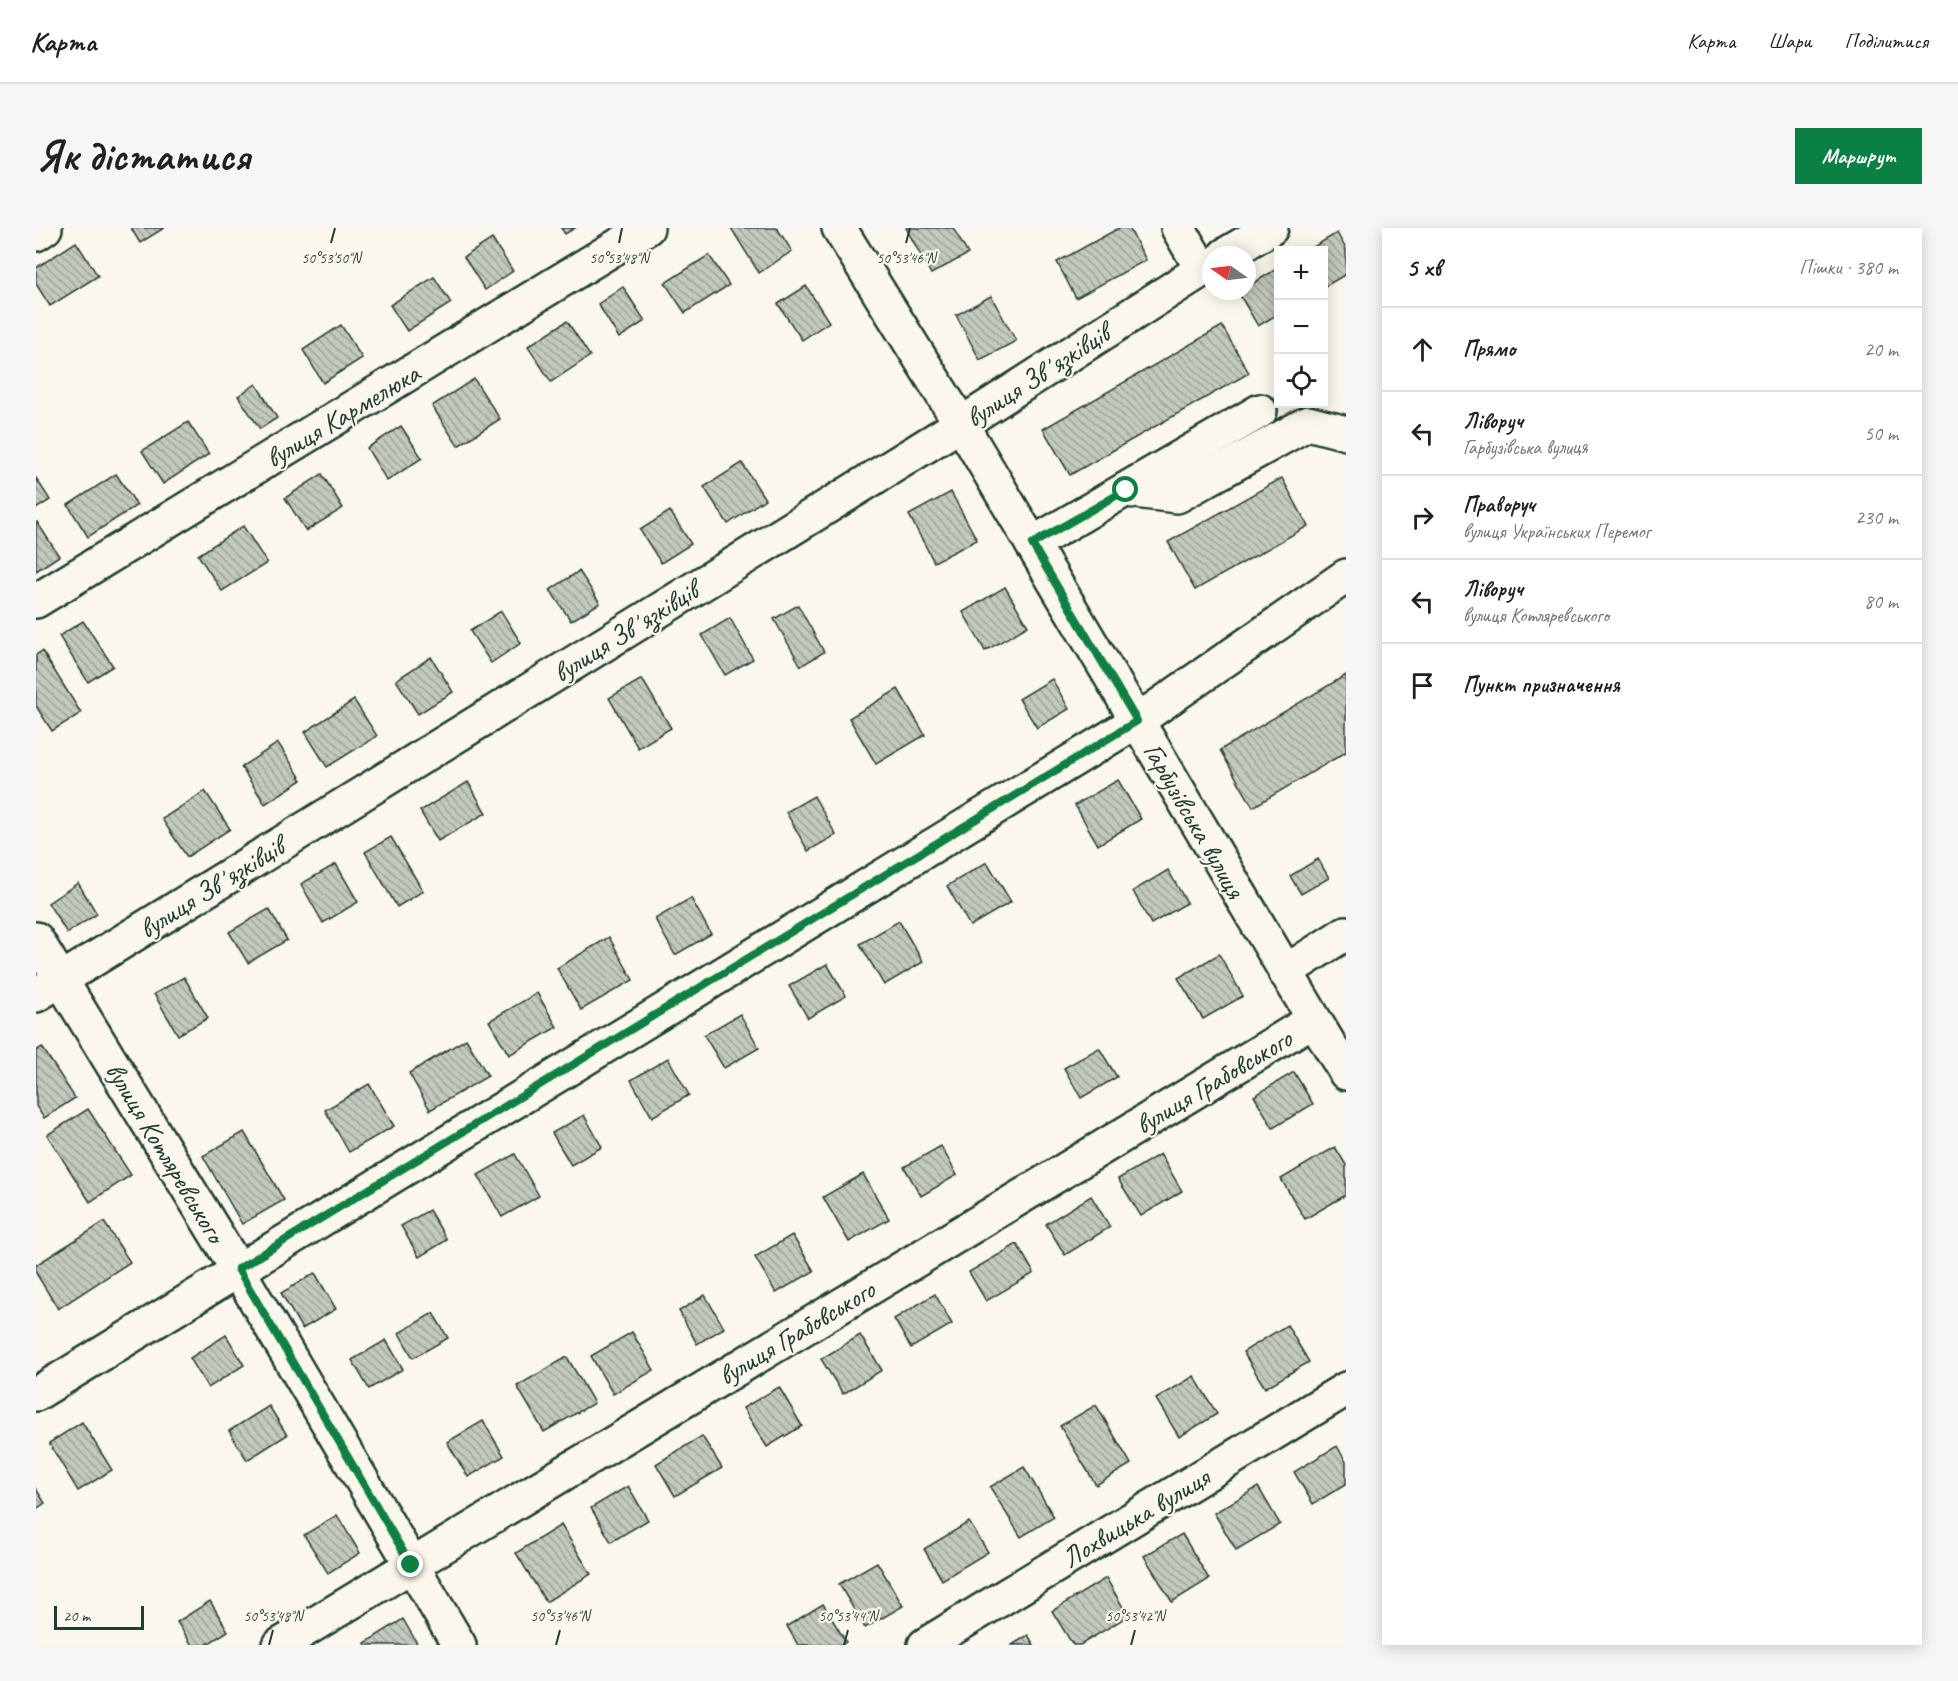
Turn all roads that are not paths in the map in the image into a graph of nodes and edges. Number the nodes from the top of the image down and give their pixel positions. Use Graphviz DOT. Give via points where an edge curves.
graph roads {
  1 [pos="45,228"];
  2 [pos="647,228"];
  3 [pos="839,228"];
  4 [pos="1178,228"];
  5 [pos="1270,228"];
  6 [pos="36,234"];
  7 [pos="1241,246"];
  8 [pos="1202,252"];
  9 [pos="1202,270"];
  10 [pos="1260,411"];
  11 [pos="961,424"];
  12 [pos="1346,433"];
  13 [pos="1126,490"];
  14 [pos="1032,544"];
  15 [pos="1346,576"];
  16 [pos="36,602"];
  17 [pos="1137,721"];
  18 [pos="1346,933"];
  19 [pos="36,939"];
  20 [pos="1285,972"];
  21 [pos="48,987"];
  22 [pos="1313,1020"];
  23 [pos="1346,1073"];
  24 [pos="238,1269"];
  25 [pos="1346,1389"];
  26 [pos="36,1394"];
  27 [pos="411,1565"];
  28 [pos="280,1645"];
  29 [pos="459,1645"];
  30 [pos="925,1645"];
  1 -- 6 [label="street"];
  2 -- 16 [label="street, вулиця Кармелюка"];
  3 -- 11 [label="street, Гарбузівська вулиця"];
  4 -- 8 [label="street"];
  5 -- 7 [label="street, вулиця Звʼязківців"];
  9 -- 11 [label="street, вулиця Звʼязківців"];
  10 -- 13 [label="street"];
  11 -- 14 [label="street, Гарбузівська вулиця"];
  11 -- 21 [label="street, вулиця Звʼязківців"];
  12 -- 13 [label="street" via="1308,423 1177,496"];
  13 -- 14 [label="street"];
  14 -- 17 [label="street, Гарбузівська вулиця"];
  15 -- 17 [label="street"];
  17 -- 20 [label="street, Гарбузівська вулиця"];
  17 -- 24 [label="street"];
  18 -- 20 [label="street"];
  19 -- 21 [label="street, вулиця Котляревського"];
  20 -- 22 [label="street, Гарбузівська вулиця"];
  21 -- 24 [label="street, вулиця Котляревського"];
  22 -- 23 [label="street, Гарбузівська вулиця"];
  22 -- 27 [label="street, вулиця Грабовського"];
  24 -- 26 [label="street"];
  24 -- 27 [label="street, вулиця Котляревського"];
  25 -- 30 [label="street, Лохвицька вулиця"];
  27 -- 28 [label="street, вулиця Грабовського"];
  27 -- 29 [label="street, вулиця Котляревського"];
}
